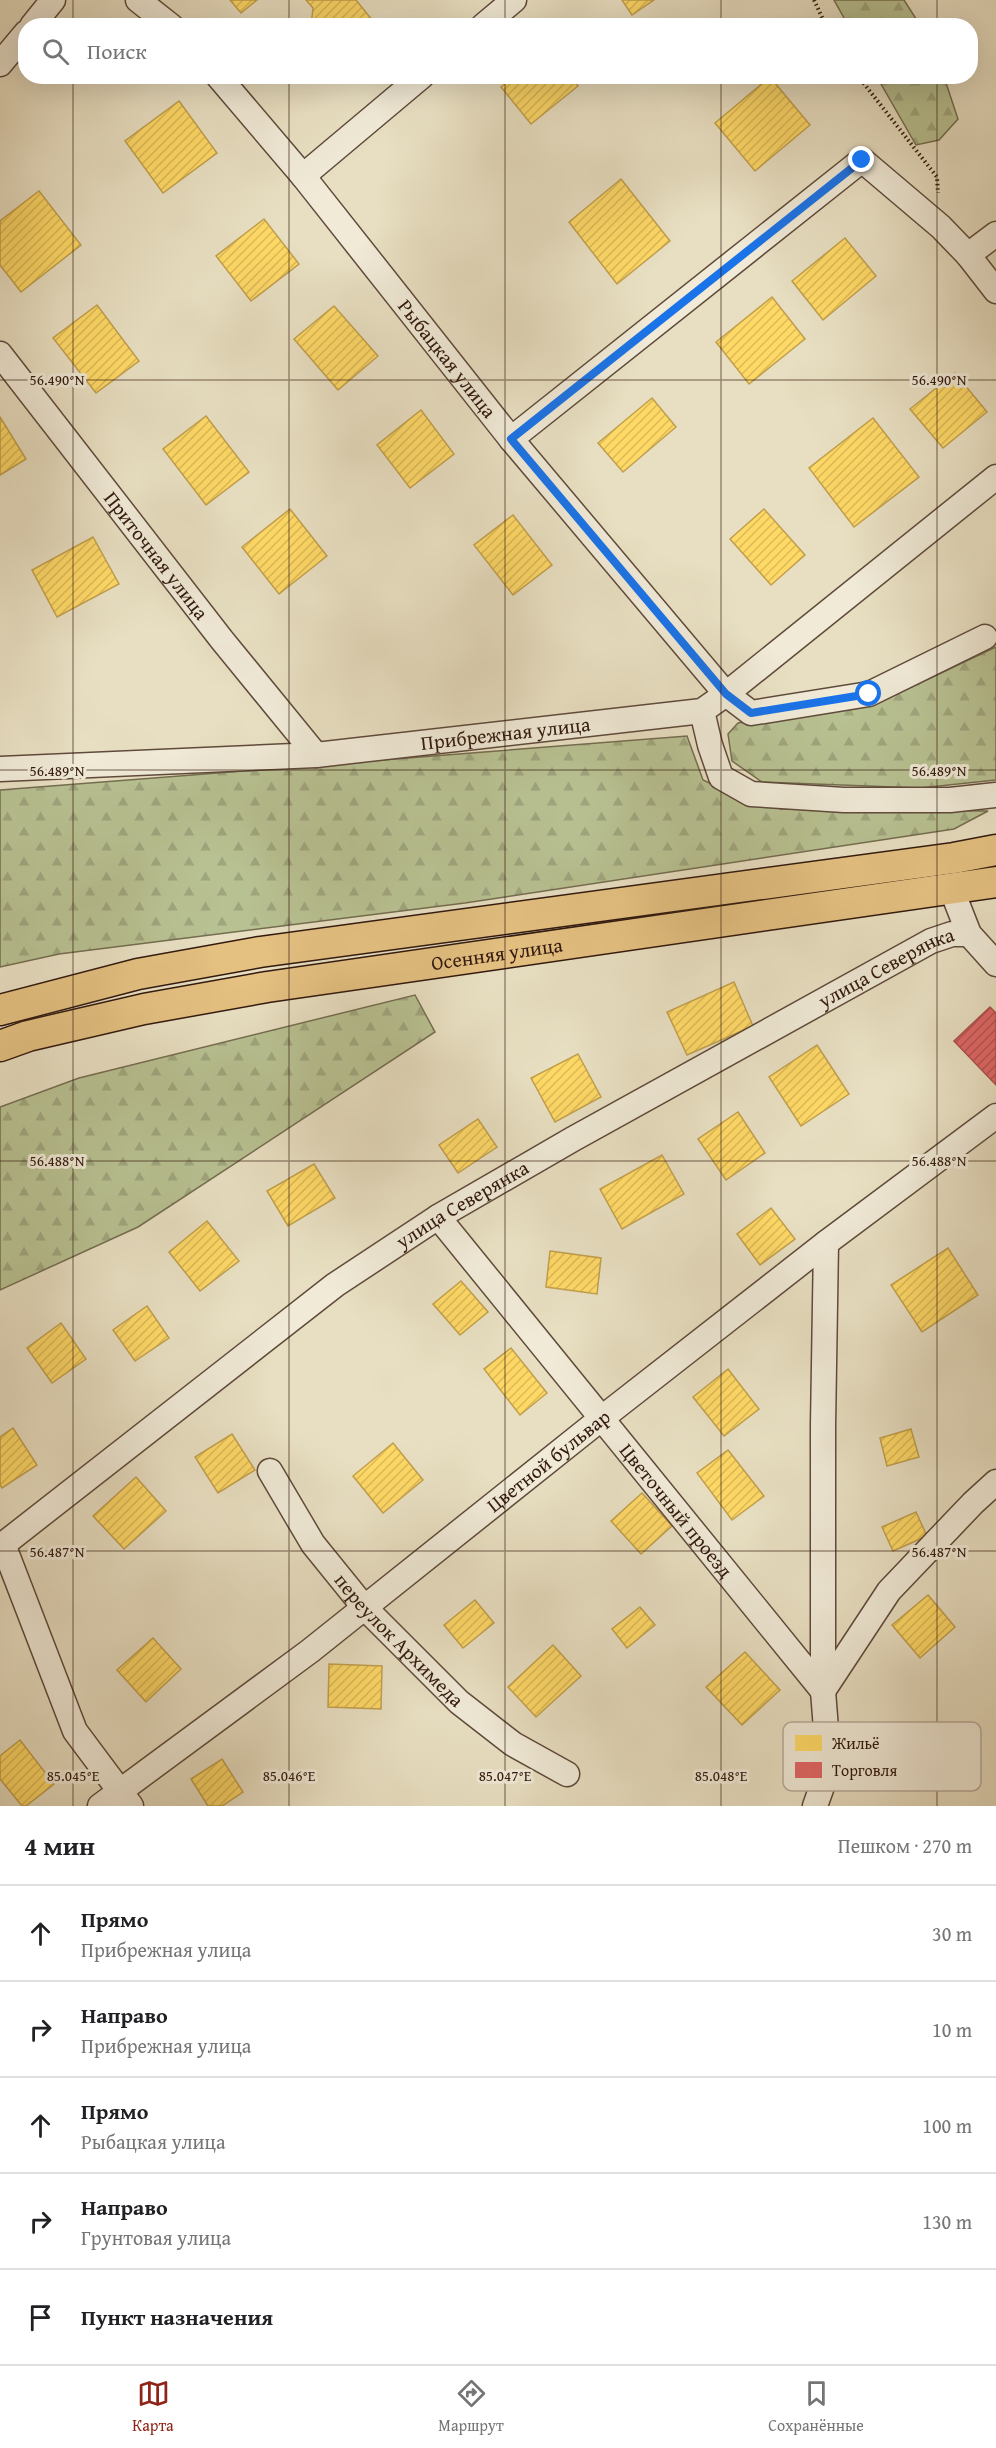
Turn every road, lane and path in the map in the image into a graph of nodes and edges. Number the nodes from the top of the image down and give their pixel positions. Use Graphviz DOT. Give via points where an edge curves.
graph roads {
  1 [pos="53,0"];
  2 [pos="138,0"];
  3 [pos="514,0"];
  4 [pos="814,0"];
  5 [pos="38,18"];
  6 [pos="161,18"];
  7 [pos="493,18"];
  8 [pos="822,18"];
  9 [pos="18,43"];
  10 [pos="0,64"];
  11 [pos="225,84"];
  12 [pos="412,84"];
  13 [pos="864,84"];
  14 [pos="303,176"];
  15 [pos="941,227"];
  16 [pos="996,234"];
  17 [pos="968,255"];
  18 [pos="996,291"];
  19 [pos="0,354"];
  20 [pos="511,439"];
  21 [pos="996,477"];
  22 [pos="985,637"];
  23 [pos="726,694"];
  24 [pos="702,711"];
  25 [pos="316,756"];
  26 [pos="0,769"];
  27 [pos="996,795"];
  28 [pos="996,850"];
  29 [pos="996,882"];
  30 [pos="951,888"];
  31 [pos="969,934"];
  32 [pos="996,964"];
  33 [pos="0,1010"];
  34 [pos="0,1046"];
  35 [pos="996,1116"];
  36 [pos="438,1217"];
  37 [pos="826,1243"];
  38 [pos="602,1418"];
  39 [pos="270,1471"];
  40 [pos="996,1482"];
  41 [pos="2,1546"];
  42 [pos="364,1607"];
  43 [pos="823,1691"];
  44 [pos="825,1722"];
  45 [pos="567,1774"];
  46 [pos="820,1791"];
  47 [pos="125,1798"];
  48 [pos="100,1806"];
  49 [pos="815,1806"];
  1 -- 5 [label="street"];
  2 -- 6 [label="street"];
  3 -- 7 [label="street"];
  4 -- 8 [label="path"];
  9 -- 10 [label="street"];
  11 -- 14 [label="street, Рыбацкая улица"];
  12 -- 14 [label="street"];
  13 -- 15 [label="path" via="937,177"];
  14 -- 20 [label="street, Рыбацкая улица"];
  15 -- 17 [label="street"];
  15 -- 20 [label="street" via="862,160"];
  16 -- 17 [label="street"];
  17 -- 18 [label="street"];
  19 -- 25 [label="street, Приточная улица"];
  20 -- 23 [label="street, Рыбацкая улица"];
  21 -- 23 [label="street, Прибрежная улица"];
  22 -- 23 [label="street" via="869,694 751,713"];
  23 -- 24 [label="street, Прибрежная улица"];
  24 -- 25 [label="street, Прибрежная улица"];
  24 -- 27 [label="street" via="721,777 751,794 844,800 950,800"];
  25 -- 26 [label="street, Прибрежная улица"];
  28 -- 33 [label="main road, Осенняя улица" via="260,952 138,974"];
  29 -- 30 [label="main road, Осенняя улица"];
  30 -- 31 [label="street"];
  30 -- 34 [label="main road, Осенняя улица" via="267,987 144,1009"];
  31 -- 32 [label="street"];
  31 -- 36 [label="street, улица Северянка" via="952,934 931,941"];
  35 -- 37 [label="street, Цветной бульвар"];
  36 -- 38 [label="street, Цветочный проезд"];
  36 -- 41 [label="street, улица Северянка" via="335,1286"];
  37 -- 38 [label="street, Цветной бульвар"];
  37 -- 43 [label="street"];
  38 -- 42 [label="street, Цветной бульвар"];
  38 -- 43 [label="street, Цветочный проезд"];
  39 -- 42 [label="street, переулок Архимеда" via="313,1544"];
  40 -- 43 [label="street" via="890,1591"];
  41 -- 47 [label="street" via="75,1731"];
  42 -- 45 [label="street, переулок Архимеда" via="459,1702 513,1744"];
  42 -- 47 [label="street, Цветной бульвар"];
  43 -- 44 [label="street"];
  46 -- 49 [label="street"];
  47 -- 48 [label="street, Цветной бульвар"];
}
